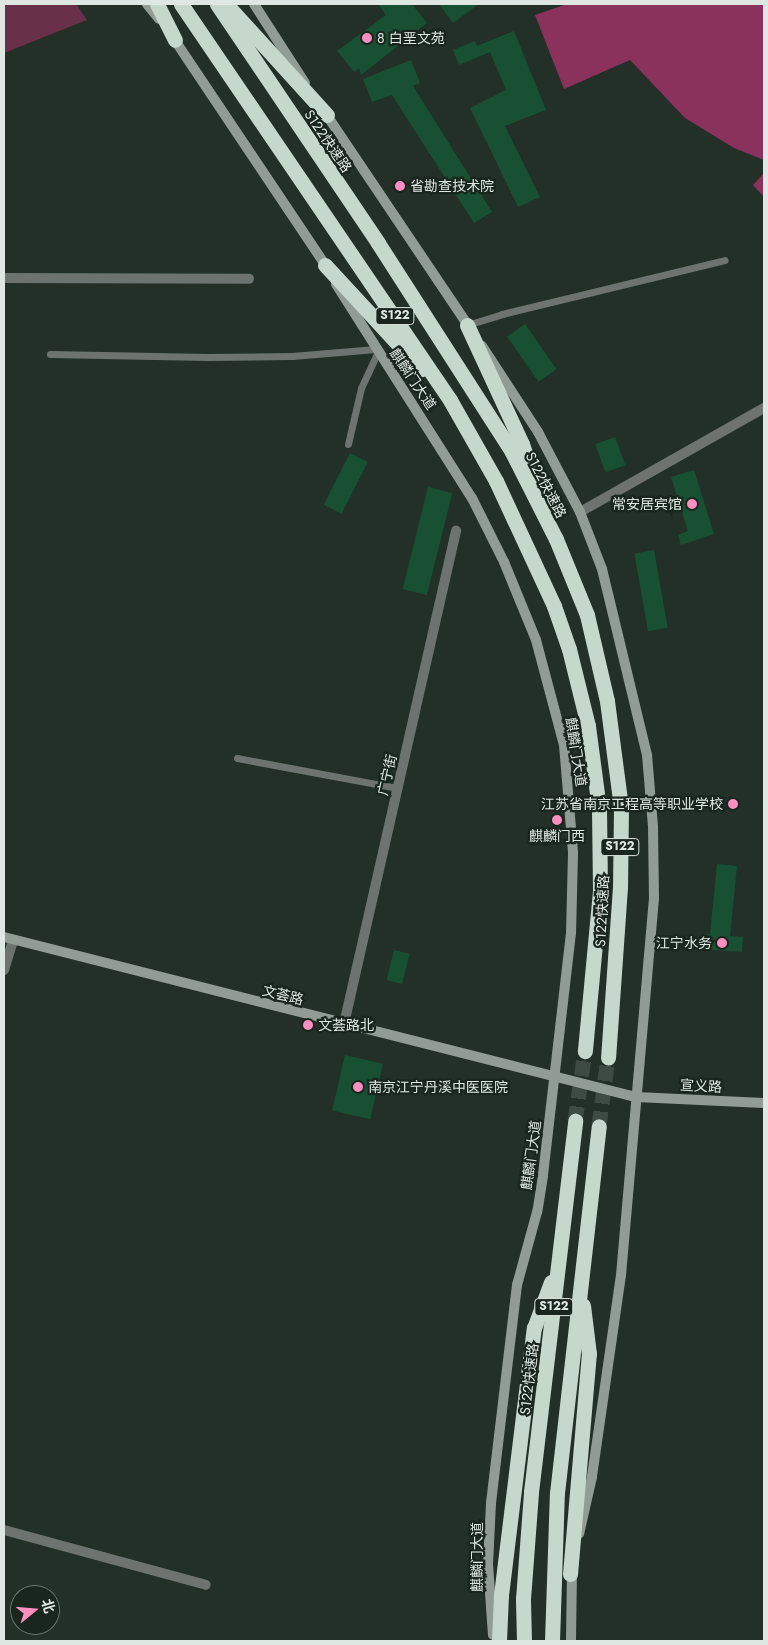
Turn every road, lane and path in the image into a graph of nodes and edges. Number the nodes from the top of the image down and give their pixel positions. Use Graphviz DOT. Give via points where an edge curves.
graph roads {
  1 [pos="147,4"];
  2 [pos="157,4"];
  3 [pos="181,4"];
  4 [pos="217,4"];
  5 [pos="226,4"];
  6 [pos="254,4"];
  7 [pos="175,40"];
  8 [pos="327,115"];
  9 [pos="725,260"];
  10 [pos="325,265"];
  11 [pos="4,278"];
  12 [pos="249,279"];
  13 [pos="467,325"];
  14 [pos="377,350"];
  15 [pos="50,354"];
  16 [pos="450,400"];
  17 [pos="764,408"];
  18 [pos="348,444"];
  19 [pos="580,512"];
  20 [pos="456,531"];
  21 [pos="556,539"];
  22 [pos="237,758"];
  23 [pos="398,788"];
  24 [pos="9,938"];
  25 [pos="4,970"];
  26 [pos="344,1024"];
  27 [pos="585,1051"];
  28 [pos="608,1058"];
  29 [pos="556,1079"];
  30 [pos="636,1097"];
  31 [pos="764,1103"];
  32 [pos="575,1121"];
  33 [pos="599,1126"];
  34 [pos="560,1257"];
  35 [pos="580,1278"];
  36 [pos="4,1530"];
  37 [pos="570,1574"];
  38 [pos="206,1585"];
  39 [pos="494,1641"];
  40 [pos="499,1641"];
  41 [pos="524,1641"];
  42 [pos="552,1641"];
  43 [pos="570,1641"];
  1 -- 7 [label="street, 麒麟门大道"];
  2 -- 7 [label="highway"];
  3 -- 16 [label="highway, S122快速路 / S122"];
  4 -- 21 [label="highway, S122快速路 / S122" via="512,452"];
  5 -- 8 [label="highway"];
  6 -- 8 [label="street"];
  7 -- 10 [label="street, 麒麟门大道"];
  8 -- 13 [label="street"];
  9 -- 13 [label="lane"];
  10 -- 14 [label="street, 麒麟门大道"];
  10 -- 16 [label="highway"];
  11 -- 12 [label="street"];
  13 -- 19 [label="street" via="504,376 538,432"];
  13 -- 21 [label="highway" via="522,444"];
  14 -- 15 [label="lane" via="292,356"];
  14 -- 18 [label="lane" via="361,388"];
  14 -- 29 [label="street, 麒麟门大道" via="476,506 504,562 532,631 552,693 564,745 573,853 571,934"];
  16 -- 27 [label="highway, S122快速路 / S122" via="496,481 554,606 569,649 588,726 599,800 600,892"];
  17 -- 19 [label="street"];
  19 -- 30 [label="street" via="614,609 647,754 654,898"];
  20 -- 23 [label="street, 广宁街"];
  21 -- 28 [label="highway, S122快速路 / S122" via="587,615 616,752 621,807 620,887"];
  22 -- 23 [label="lane"];
  23 -- 26 [label="street, 广宁街"];
  24 -- 25 [label="street"];
  24 -- 26 [label="street, 文荟路"];
  26 -- 29 [label="street, 文荟路"];
  29 -- 30 [label="street, 宣义路"];
  29 -- 39 [label="street, 麒麟门大道" via="537,1212 517,1285 491,1503 488,1564"];
  30 -- 31 [label="street, 宣义路"];
  30 -- 37 [label="street" via="619,1285 592,1477"];
  32 -- 34 [label="highway, S122快速路 / S122"];
  33 -- 35 [label="highway, S122"];
  34 -- 40 [label="highway" via="534,1328 502,1576"];
  34 -- 41 [label="highway, S122快速路 / S122" via="531,1492 523,1599"];
  35 -- 37 [label="highway" via="589,1354"];
  35 -- 42 [label="highway, S122" via="557,1493"];
  36 -- 38 [label="street"];
  37 -- 43 [label="street"];
}
